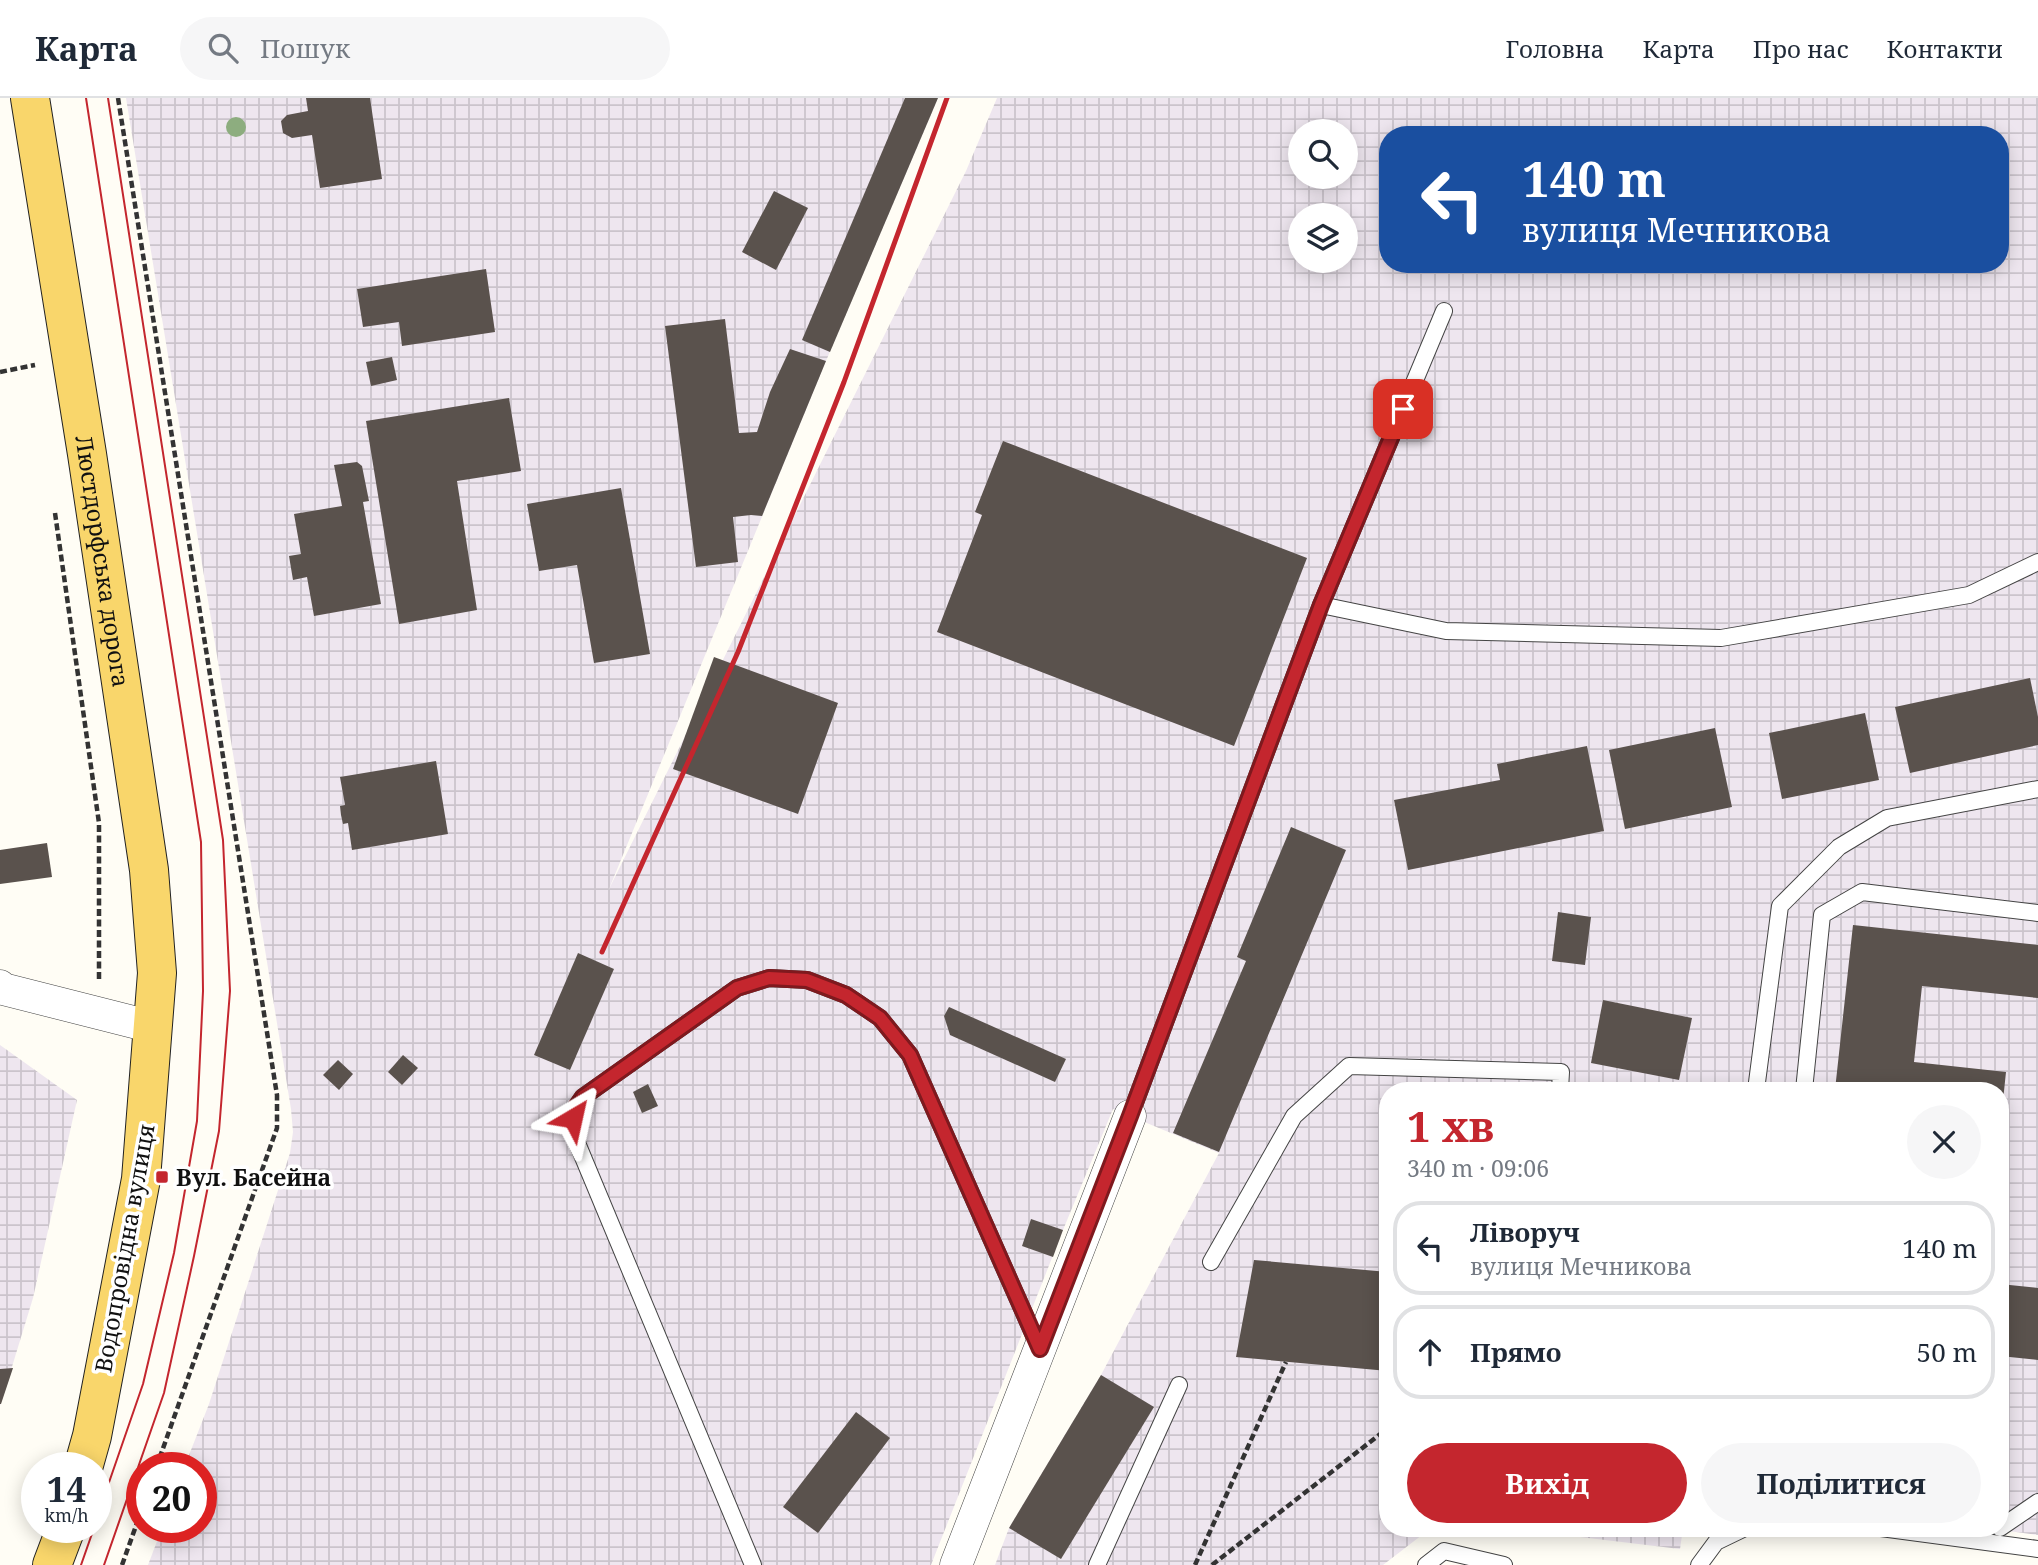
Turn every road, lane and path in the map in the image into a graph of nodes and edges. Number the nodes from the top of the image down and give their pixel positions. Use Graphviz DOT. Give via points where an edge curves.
graph roads {
  1 [pos="30,98"];
  2 [pos="118,98"];
  3 [pos="1444,312"];
  4 [pos="33,352"];
  5 [pos="0,372"];
  6 [pos="54,500"];
  7 [pos="2038,562"];
  8 [pos="1321,605"];
  9 [pos="2038,789"];
  10 [pos="2038,913"];
  11 [pos="0,986"];
  12 [pos="99,1013"];
  13 [pos="153,1027"];
  14 [pos="1560,1082"];
  15 [pos="1757,1082"];
  16 [pos="1805,1082"];
  17 [pos="1130,1116"];
  18 [pos="1211,1262"];
  19 [pos="1040,1349"];
  20 [pos="1286,1362"];
  21 [pos="1179,1385"];
  22 [pos="1379,1435"];
  23 [pos="88,1452"];
  24 [pos="162,1452"];
  25 [pos="2038,1502"];
  26 [pos="2009,1522"];
  27 [pos="1715,1537"];
  28 [pos="1951,1537"];
  29 [pos="1988,1537"];
  30 [pos="1982,1541"];
  31 [pos="60,1543"];
  32 [pos="130,1543"];
  33 [pos="2038,1549"];
  34 [pos="52,1565"];
  35 [pos="122,1565"];
  36 [pos="753,1565"];
  37 [pos="956,1565"];
  38 [pos="1097,1565"];
  39 [pos="1195,1565"];
  40 [pos="1212,1565"];
  41 [pos="1426,1565"];
  42 [pos="1504,1565"];
  43 [pos="1699,1565"];
  1 -- 13 [label="main road, Люстдорфська дорога" via="149,870 158,973"];
  2 -- 24 [label="path" via="278,1112 277,1128"];
  3 -- 8 [label="lane"];
  4 -- 5 [label="path" via="35,365"];
  6 -- 12 [label="path" via="99,823"];
  7 -- 8 [label="lane" via="1969,596 1721,638 1446,631"];
  8 -- 17 [label="lane"];
  9 -- 15 [label="lane" via="1887,818 1839,847 1780,906"];
  10 -- 16 [label="lane" via="1862,892 1822,915"];
  11 -- 12 [label="street"];
  12 -- 13 [label="street"];
  13 -- 23 [label="main road, Водопровідна вулиця" via="141,1179"];
  14 -- 18 [label="lane" via="1561,1072 1349,1066 1293,1116"];
  17 -- 19 [label="street"];
  19 -- 36 [label="lane" via="910,1055 880,1018 846,995 794,979 769,978 737,988 583,1097 573,1118 575,1138"];
  19 -- 37 [label="street"];
  20 -- 39 [label="path"];
  21 -- 38 [label="lane"];
  22 -- 40 [label="path"];
  25 -- 26 [label="lane"];
  27 -- 43 [label="lane"];
  28 -- 30 [label="lane"];
  29 -- 30 [label="lane"];
  30 -- 33 [label="lane"];
  31 -- 34 [label="main road"];
  32 -- 35 [label="path"];
  41 -- 42 [label="lane" via="1444,1551"];
}
